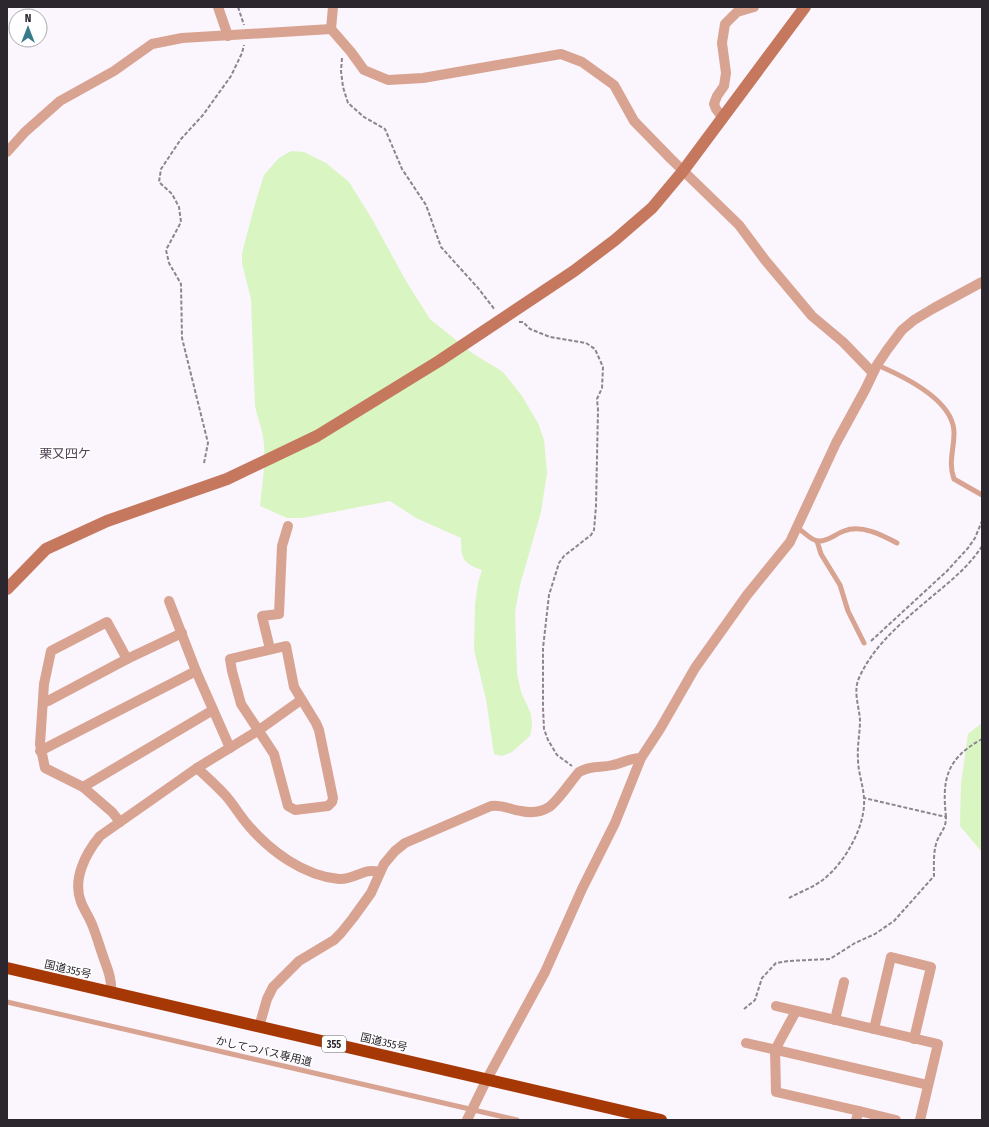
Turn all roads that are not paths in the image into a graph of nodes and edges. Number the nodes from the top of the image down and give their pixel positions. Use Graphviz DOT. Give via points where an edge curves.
graph roads {
  1 [pos="218,7"];
  2 [pos="333,7"];
  3 [pos="754,7"];
  4 [pos="805,7"];
  5 [pos="331,29"];
  6 [pos="228,36"];
  7 [pos="723,118"];
  8 [pos="7,152"];
  9 [pos="683,171"];
  10 [pos="982,282"];
  11 [pos="875,369"];
  12 [pos="982,495"];
  13 [pos="288,526"];
  14 [pos="797,528"];
  15 [pos="817,541"];
  16 [pos="898,543"];
  17 [pos="7,589"];
  18 [pos="169,601"];
  19 [pos="182,633"];
  20 [pos="864,643"];
  21 [pos="270,649"];
  22 [pos="127,659"];
  23 [pos="196,671"];
  24 [pos="301,700"];
  25 [pos="43,702"];
  26 [pos="213,710"];
  27 [pos="259,730"];
  28 [pos="230,748"];
  29 [pos="40,751"];
  30 [pos="641,758"];
  31 [pos="197,768"];
  32 [pos="83,787"];
  33 [pos="120,822"];
  34 [pos="380,872"];
  35 [pos="7,968"];
  36 [pos="844,982"];
  37 [pos="111,992"];
  38 [pos="7,1002"];
  39 [pos="776,1006"];
  40 [pos="796,1011"];
  41 [pos="835,1020"];
  42 [pos="259,1027"];
  43 [pos="874,1029"];
  44 [pos="914,1039"];
  45 [pos="746,1043"];
  46 [pos="775,1050"];
  47 [pos="487,1080"];
  48 [pos="928,1085"];
  49 [pos="473,1109"];
  50 [pos="857,1116"];
  51 [pos="467,1120"];
  52 [pos="517,1120"];
  53 [pos="661,1120"];
  54 [pos="896,1120"];
  55 [pos="920,1120"];
  1 -- 6 [label="street"];
  2 -- 5 [label="street"];
  3 -- 7 [label="street" via="737,12 725,24 722,43 726,72 724,86 714,104"];
  4 -- 7 [label="street"];
  5 -- 6 [label="street"];
  5 -- 9 [label="street" via="364,70 388,80 423,78 561,54 582,62 614,85 634,121"];
  6 -- 8 [label="street" via="182,38 152,44 114,71 60,101"];
  7 -- 9 [label="street"];
  9 -- 11 [label="street" via="739,225 764,260 812,316"];
  9 -- 17 [label="street" via="652,208 615,240 574,271 439,361 317,436 227,479 107,521 46,549"];
  10 -- 11 [label="street" via="914,320 902,330"];
  11 -- 12 [label="lane" via="898,373 930,394 946,411 951,418 954,433 951,465 954,479"];
  11 -- 14 [label="street" via="836,443"];
  13 -- 21 [label="street" via="282,546 280,614 262,616"];
  14 -- 15 [label="lane"];
  14 -- 30 [label="street" via="790,542 747,595 696,668"];
  15 -- 16 [label="lane" via="854,529 873,532"];
  15 -- 20 [label="lane" via="840,586 848,611"];
  18 -- 19 [label="street"];
  19 -- 22 [label="street"];
  19 -- 23 [label="street"];
  21 -- 24 [label="street" via="286,646 291,679"];
  21 -- 27 [label="street" via="230,659 241,704"];
  22 -- 25 [label="street"];
  22 -- 25 [label="street" via="107,622 51,651"];
  23 -- 26 [label="street"];
  23 -- 29 [label="street"];
  24 -- 27 [label="street"];
  24 -- 27 [label="street" via="319,730 333,798 331,804 295,810 288,806 274,754"];
  25 -- 29 [label="street"];
  26 -- 28 [label="street"];
  26 -- 32 [label="street"];
  27 -- 28 [label="street"];
  28 -- 31 [label="street"];
  29 -- 32 [label="street" via="45,768"];
  30 -- 34 [label="street" via="614,765 590,767 579,772 549,807 527,812 505,806 491,806 405,843 389,857"];
  30 -- 47 [label="street" via="615,823 545,972"];
  31 -- 33 [label="street"];
  31 -- 34 [label="street" via="226,796 260,838 300,866 316,875 340,879 366,871"];
  32 -- 33 [label="street"];
  33 -- 37 [label="street" via="100,836 86,856 79,875 78,887 80,901 93,926 111,981"];
  34 -- 42 [label="street" via="371,893 341,933 299,961 273,987"];
  35 -- 37 [label="highway, 国道355号 / 355"];
  36 -- 41 [label="street"];
  37 -- 42 [label="highway, 国道355号 / 355"];
  38 -- 49 [label="lane, かしてつバス専用道"];
  39 -- 40 [label="street"];
  40 -- 41 [label="street"];
  40 -- 46 [label="street"];
  41 -- 43 [label="street"];
  42 -- 47 [label="highway, 国道355号 / 355"];
  43 -- 44 [label="street"];
  43 -- 44 [label="street" via="891,957 931,967"];
  44 -- 48 [label="street" via="938,1044"];
  45 -- 46 [label="street"];
  46 -- 48 [label="street"];
  46 -- 50 [label="street" via="776,1092"];
  47 -- 49 [label="street"];
  47 -- 53 [label="highway, 国道355号 / 355"];
  48 -- 55 [label="street"];
  49 -- 51 [label="street"];
  49 -- 52 [label="lane, かしてつバス専用道"];
  50 -- 54 [label="street"];
}
